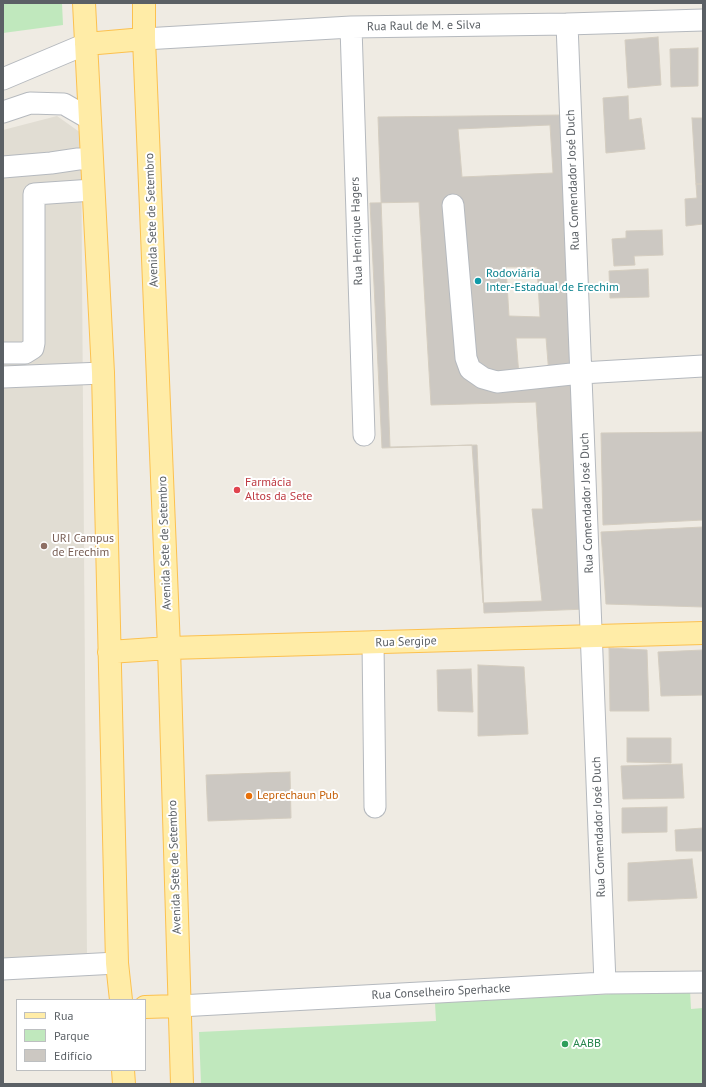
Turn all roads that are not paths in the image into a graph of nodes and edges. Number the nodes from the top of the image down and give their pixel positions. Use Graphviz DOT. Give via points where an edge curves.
graph roads {
  1 [pos="84,3"];
  2 [pos="144,3"];
  3 [pos="703,20"];
  4 [pos="567,24"];
  5 [pos="351,26"];
  6 [pos="144,39"];
  7 [pos="86,44"];
  8 [pos="3,79"];
  9 [pos="3,112"];
  10 [pos="90,120"];
  11 [pos="91,159"];
  12 [pos="33,164"];
  13 [pos="3,167"];
  14 [pos="92,190"];
  15 [pos="34,194"];
  16 [pos="453,205"];
  17 [pos="3,353"];
  18 [pos="703,366"];
  19 [pos="103,373"];
  20 [pos="581,373"];
  21 [pos="3,377"];
  22 [pos="364,435"];
  23 [pos="703,633"];
  24 [pos="592,636"];
  25 [pos="373,642"];
  26 [pos="170,648"];
  27 [pos="109,652"];
  28 [pos="375,807"];
  29 [pos="117,962"];
  30 [pos="3,969"];
  31 [pos="703,982"];
  32 [pos="605,983"];
  33 [pos="121,999"];
  34 [pos="179,1006"];
  35 [pos="146,1007"];
  36 [pos="123,1071"];
  37 [pos="124,1084"];
  38 [pos="182,1084"];
  1 -- 7 [label="main road"];
  2 -- 6 [label="main road, Avenida Sete de Setembro"];
  3 -- 4 [label="street, Rua Raul de M. e Silva"];
  4 -- 5 [label="street, Rua Raul de M. e Silva"];
  4 -- 20 [label="street, Rua Comendador José Duch"];
  5 -- 6 [label="street, Rua Raul de M. e Silva"];
  5 -- 22 [label="street, Rua Henrique Hagers"];
  6 -- 7 [label="main road"];
  6 -- 26 [label="main road, Avenida Sete de Setembro"];
  7 -- 8 [label="street"];
  7 -- 10 [label="main road"];
  9 -- 10 [label="street" via="30,102 64,104"];
  10 -- 11 [label="main road"];
  11 -- 12 [label="street"];
  11 -- 14 [label="main road"];
  12 -- 13 [label="street"];
  12 -- 15 [label="street"];
  14 -- 15 [label="street"];
  14 -- 19 [label="main road"];
  15 -- 17 [label="street" via="34,343 33,348 25,353"];
  16 -- 20 [label="street" via="466,358 470,369 483,378 497,382"];
  18 -- 20 [label="street"];
  19 -- 21 [label="street"];
  19 -- 27 [label="main road"];
  20 -- 24 [label="street, Rua Comendador José Duch"];
  23 -- 24 [label="main road, Rua Sergipe"];
  24 -- 25 [label="main road, Rua Sergipe"];
  24 -- 32 [label="street, Rua Comendador José Duch"];
  25 -- 26 [label="main road, Rua Sergipe"];
  25 -- 28 [label="street"];
  26 -- 27 [label="main road, Rua Sergipe"];
  26 -- 34 [label="main road, Avenida Sete de Setembro"];
  27 -- 29 [label="main road"];
  29 -- 30 [label="street"];
  29 -- 33 [label="main road"];
  31 -- 32 [label="street, Rua Conselheiro Sperhacke"];
  32 -- 34 [label="street, Rua Conselheiro Sperhacke"];
  34 -- 35 [label="main road"];
  34 -- 38 [label="main road, Avenida Sete de Setembro"];
  36 -- 37 [label="main road"];
}
